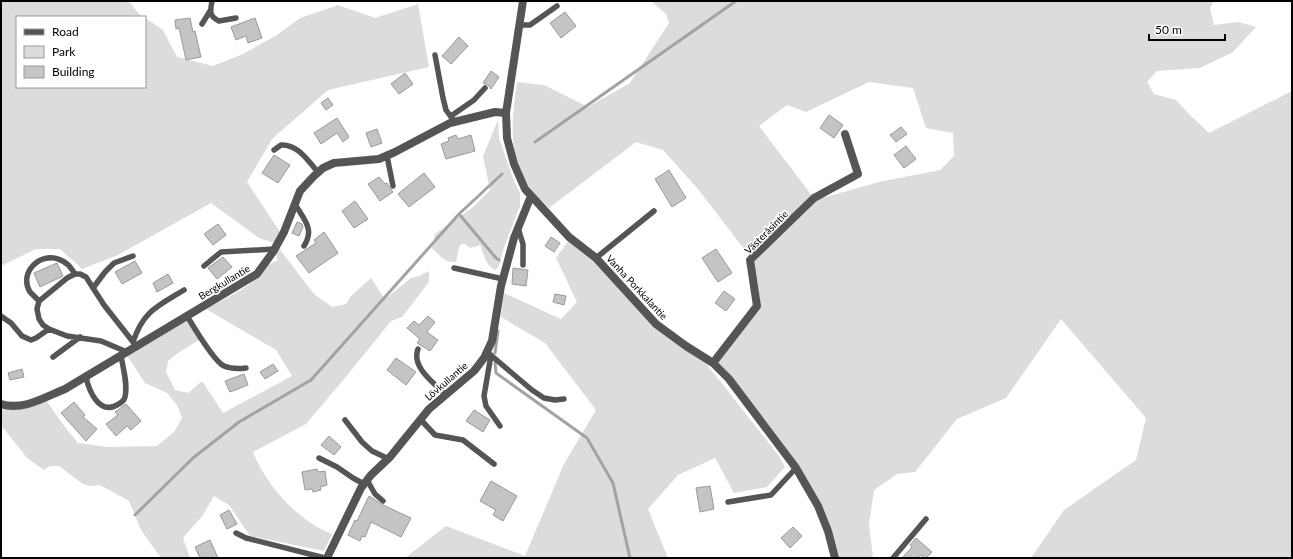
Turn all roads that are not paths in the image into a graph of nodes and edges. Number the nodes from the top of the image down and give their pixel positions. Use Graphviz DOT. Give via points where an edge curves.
graph roads {
  1 [pos="212,1"];
  2 [pos="523,1"];
  3 [pos="557,6"];
  4 [pos="210,11"];
  5 [pos="236,18"];
  6 [pos="202,24"];
  7 [pos="520,25"];
  8 [pos="435,55"];
  9 [pos="485,88"];
  10 [pos="506,112"];
  11 [pos="453,119"];
  12 [pos="846,134"];
  13 [pos="274,150"];
  14 [pos="387,156"];
  15 [pos="318,172"];
  16 [pos="393,186"];
  17 [pos="531,196"];
  18 [pos="295,204"];
  19 [pos="654,211"];
  20 [pos="518,228"];
  21 [pos="304,246"];
  22 [pos="274,249"];
  23 [pos="133,256"];
  24 [pos="596,258"];
  25 [pos="523,265"];
  26 [pos="204,266"];
  27 [pos="454,268"];
  28 [pos="75,274"];
  29 [pos="503,280"];
  30 [pos="92,288"];
  31 [pos="184,290"];
  32 [pos="39,301"];
  33 [pos="1,316"];
  34 [pos="187,316"];
  35 [pos="49,330"];
  36 [pos="80,337"];
  37 [pos="135,344"];
  38 [pos="418,350"];
  39 [pos="124,354"];
  40 [pos="489,354"];
  41 [pos="54,357"];
  42 [pos="713,363"];
  43 [pos="246,368"];
  44 [pos="86,377"];
  45 [pos="445,394"];
  46 [pos="564,399"];
  47 [pos="1,404"];
  48 [pos="420,419"];
  49 [pos="345,420"];
  50 [pos="500,426"];
  51 [pos="319,458"];
  52 [pos="388,459"];
  53 [pos="494,464"];
  54 [pos="796,468"];
  55 [pos="365,482"];
  56 [pos="383,501"];
  57 [pos="728,502"];
  58 [pos="926,519"];
  59 [pos="236,533"];
  60 [pos="326,558"];
  61 [pos="835,558"];
  62 [pos="893,558"];
  1 -- 4 [label="lane"];
  2 -- 7 [label="street, Vanha Porkkalantie"];
  3 -- 7 [label="lane" via="530,25"];
  4 -- 5 [label="lane" via="213,18 219,21"];
  4 -- 6 [label="lane"];
  7 -- 10 [label="street, Vanha Porkkalantie"];
  8 -- 11 [label="lane" via="446,110"];
  9 -- 11 [label="lane"];
  10 -- 11 [label="street, Bergkullantie"];
  10 -- 17 [label="street, Vanha Porkkalantie" via="507,138 514,164 525,190"];
  11 -- 14 [label="street, Bergkullantie" via="418,141"];
  12 -- 42 [label="street, Västeråsintie" via="858,174 814,198 750,260 757,306"];
  13 -- 15 [label="lane" via="281,145 291,146"];
  14 -- 15 [label="street, Bergkullantie" via="334,163"];
  14 -- 16 [label="lane"];
  15 -- 18 [label="street, Bergkullantie" via="300,191"];
  17 -- 20 [label="street, Lövkullantie"];
  17 -- 24 [label="street, Vanha Porkkalantie" via="569,237"];
  18 -- 21 [label="lane" via="310,230 309,239"];
  18 -- 22 [label="street, Bergkullantie"];
  19 -- 24 [label="lane"];
  20 -- 25 [label="lane" via="523,244"];
  20 -- 29 [label="street, Lövkullantie"];
  22 -- 26 [label="lane" via="221,252"];
  22 -- 34 [label="street, Bergkullantie" via="258,274"];
  23 -- 30 [label="lane" via="114,263"];
  24 -- 42 [label="street, Vanha Porkkalantie" via="656,324"];
  27 -- 29 [label="lane"];
  28 -- 30 [label="lane" via="86,277"];
  28 -- 32 [label="lane"];
  28 -- 32 [label="lane" via="68,264 57,258 40,260 32,267 28,278 28,286"];
  29 -- 40 [label="street, Lövkullantie"];
  30 -- 37 [label="lane"];
  31 -- 37 [label="lane" via="146,316 138,328"];
  32 -- 35 [label="lane" via="39,319"];
  33 -- 35 [label="lane" via="22,336 31,340"];
  34 -- 37 [label="street, Bergkullantie"];
  34 -- 43 [label="lane" via="222,366"];
  35 -- 36 [label="lane"];
  36 -- 39 [label="lane" via="101,341"];
  36 -- 41 [label="lane"];
  37 -- 39 [label="street, Bergkullantie"];
  38 -- 45 [label="lane" via="416,355 419,367"];
  39 -- 44 [label="street, Bergkullantie"];
  39 -- 44 [label="lane" via="126,392 120,404 112,408 101,406 93,397"];
  40 -- 45 [label="street, Lövkullantie"];
  40 -- 46 [label="lane" via="544,398"];
  40 -- 50 [label="lane" via="484,396 486,406"];
  42 -- 54 [label="street, Vanha Porkkalantie"];
  44 -- 47 [label="street, Bergkullantie" via="38,401 19,406"];
  45 -- 48 [label="street, Lövkullantie"];
  48 -- 52 [label="street, Lövkullantie"];
  48 -- 53 [label="lane" via="435,435 463,440"];
  49 -- 52 [label="lane" via="362,442"];
  51 -- 55 [label="lane" via="353,478"];
  52 -- 55 [label="street, Lövkullantie"];
  54 -- 57 [label="lane" via="771,495"];
  54 -- 61 [label="street, Vanha Porkkalantie" via="818,506"];
  55 -- 56 [label="lane"];
  55 -- 60 [label="street, Lövkullantie"];
  58 -- 62 [label="lane"];
  59 -- 60 [label="lane" via="246,538"];
}
